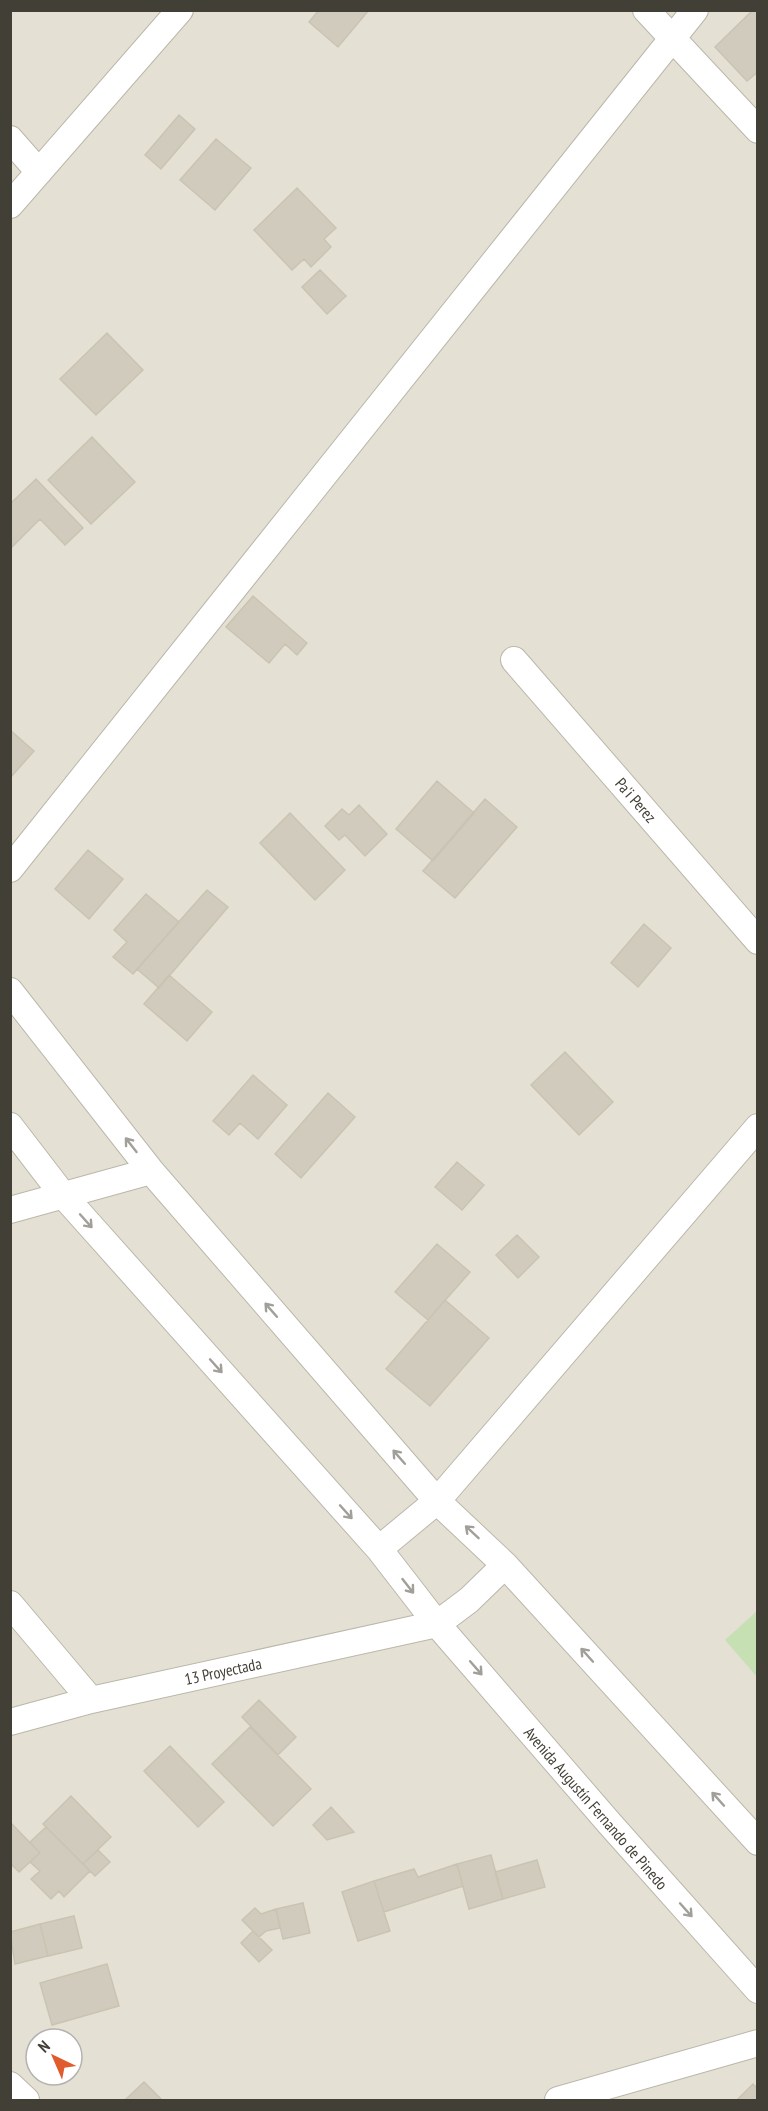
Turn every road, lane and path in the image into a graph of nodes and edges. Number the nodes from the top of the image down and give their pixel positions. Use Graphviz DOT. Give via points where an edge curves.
graph roads {
  1 [pos="180,10"];
  2 [pos="646,10"];
  3 [pos="695,10"];
  4 [pos="672,39"];
  5 [pos="758,130"];
  6 [pos="10,139"];
  7 [pos="39,172"];
  8 [pos="10,204"];
  9 [pos="514,660"];
  10 [pos="10,869"];
  11 [pos="758,941"];
  12 [pos="10,991"];
  13 [pos="10,1126"];
  14 [pos="758,1127"];
  15 [pos="151,1171"];
  16 [pos="63,1195"];
  17 [pos="10,1210"];
  18 [pos="437,1501"];
  19 [pos="379,1548"];
  20 [pos="505,1565"];
  21 [pos="10,1604"];
  22 [pos="438,1624"];
  23 [pos="91,1700"];
  24 [pos="10,1722"];
  25 [pos="758,1842"];
  26 [pos="758,1990"];
  27 [pos="758,2043"];
  28 [pos="10,2085"];
  29 [pos="26,2100"];
  30 [pos="558,2100"];
  1 -- 7 [label="street"];
  2 -- 4 [label="street"];
  3 -- 4 [label="street"];
  4 -- 5 [label="street"];
  4 -- 10 [label="street"];
  6 -- 7 [label="street"];
  7 -- 8 [label="street"];
  9 -- 11 [label="street, Pa'i Perez"];
  15 -- 12 [label="street, one-way"];
  13 -- 16 [label="street, Avenida Augustín Fernando de Pinedo"];
  14 -- 18 [label="street"];
  15 -- 16 [label="street"];
  18 -- 15 [label="street, one-way"];
  16 -- 17 [label="street"];
  16 -- 19 [label="street, Avenida Augustín Fernando de Pinedo, one-way"];
  18 -- 19 [label="street"];
  20 -- 18 [label="street, one-way"];
  19 -- 22 [label="street, Avenida Augustín Fernando de Pinedo, one-way"];
  20 -- 22 [label="street"];
  25 -- 20 [label="street, one-way"];
  21 -- 23 [label="street"];
  22 -- 23 [label="street, 13 Proyectada"];
  22 -- 26 [label="street, Avenida Augustín Fernando de Pinedo, one-way"];
  23 -- 24 [label="street, 13 Proyectada"];
  27 -- 30 [label="street"];
  28 -- 29 [label="street"];
}
